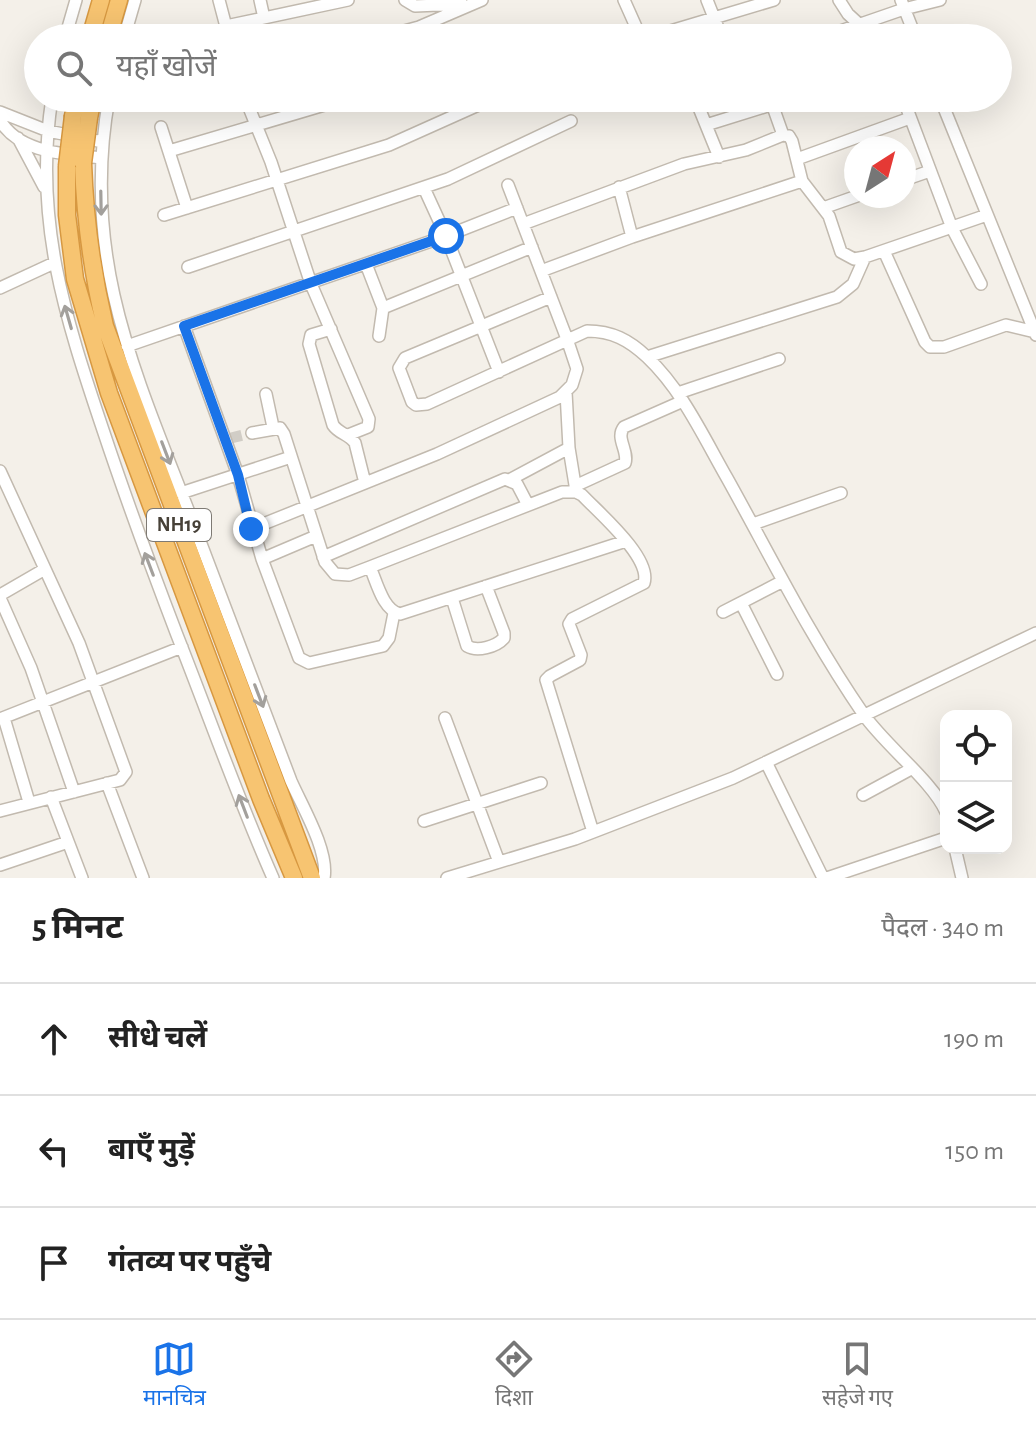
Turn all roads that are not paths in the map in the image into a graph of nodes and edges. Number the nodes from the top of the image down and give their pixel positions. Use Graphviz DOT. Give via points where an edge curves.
graph roads {
  1 [pos="76,0"];
  2 [pos="101,0"];
  3 [pos="119,0"];
  4 [pos="135,0"];
  5 [pos="219,0"];
  6 [pos="260,0"];
  7 [pos="348,0"];
  8 [pos="405,0"];
  9 [pos="624,0"];
  10 [pos="707,0"];
  11 [pos="774,0"];
  12 [pos="839,0"];
  13 [pos="940,0"];
  14 [pos="477,2"];
  15 [pos="903,4"];
  16 [pos="264,18"];
  17 [pos="715,20"];
  18 [pos="69,24"];
  19 [pos="94,24"];
  20 [pos="112,24"];
  21 [pos="128,24"];
  22 [pos="225,24"];
  23 [pos="248,24"];
  24 [pos="426,24"];
  25 [pos="637,24"];
  26 [pos="703,24"];
  27 [pos="717,24"];
  28 [pos="857,24"];
  29 [pos="863,24"];
  30 [pos="911,24"];
  31 [pos="0,112"];
  32 [pos="50,112"];
  33 [pos="80,112"];
  34 [pos="84,112"];
  35 [pos="107,112"];
  36 [pos="251,112"];
  37 [pos="302,112"];
  38 [pos="463,112"];
  39 [pos="701,112"];
  40 [pos="747,112"];
  41 [pos="775,112"];
  42 [pos="908,112"];
  43 [pos="946,112"];
  44 [pos="81,117"];
  45 [pos="910,118"];
  46 [pos="0,120"];
  47 [pos="571,121"];
  48 [pos="706,125"];
  49 [pos="256,126"];
  50 [pos="161,127"];
  51 [pos="48,131"];
  52 [pos="783,135"];
  53 [pos="18,138"];
  54 [pos="103,142"];
  55 [pos="169,151"];
  56 [pos="46,152"];
  57 [pos="719,157"];
  58 [pos="101,158"];
  59 [pos="797,159"];
  60 [pos="75,164"];
  61 [pos="930,171"];
  62 [pos="916,176"];
  63 [pos="277,181"];
  64 [pos="802,181"];
  65 [pos="508,185"];
  66 [pos="619,187"];
  67 [pos="424,188"];
  68 [pos="46,191"];
  69 [pos="844,201"];
  70 [pos="187,208"];
  71 [pos="517,208"];
  72 [pos="823,208"];
  73 [pos="164,215"];
  74 [pos="987,215"];
  75 [pos="523,224"];
  76 [pos="952,228"];
  77 [pos="293,231"];
  78 [pos="446,236"];
  79 [pos="632,237"];
  80 [pos="532,247"];
  81 [pos="884,251"];
  82 [pos="865,257"];
  83 [pos="54,263"];
  84 [pos="366,264"];
  85 [pos="188,267"];
  86 [pos="541,271"];
  87 [pos="461,278"];
  88 [pos="311,284"];
  89 [pos="981,284"];
  90 [pos="0,288"];
  91 [pos="551,297"];
  92 [pos="383,308"];
  93 [pos="184,326"];
  94 [pos="480,326"];
  95 [pos="331,329"];
  96 [pos="1035,333"];
  97 [pos="379,336"];
  98 [pos="567,339"];
  99 [pos="127,346"];
  100 [pos="647,357"];
  101 [pos="779,359"];
  102 [pos="499,372"];
  103 [pos="566,392"];
  104 [pos="266,394"];
  105 [pos="680,397"];
  106 [pos="273,427"];
  107 [pos="252,433"];
  108 [pos="348,435"];
  109 [pos="569,448"];
  110 [pos="291,457"];
  111 [pos="1,474"];
  112 [pos="238,475"];
  113 [pos="511,479"];
  114 [pos="365,483"];
  115 [pos="576,489"];
  116 [pos="181,493"];
  117 [pos="841,493"];
  118 [pos="528,505"];
  119 [pos="307,506"];
  120 [pos="753,524"];
  121 [pos="251,529"];
  122 [pos="316,536"];
  123 [pos="626,541"];
  124 [pos="323,557"];
  125 [pos="262,559"];
  126 [pos="370,567"];
  127 [pos="45,569"];
  128 [pos="783,581"];
  129 [pos="486,586"];
  130 [pos="0,597"];
  131 [pos="452,598"];
  132 [pos="741,603"];
  133 [pos="723,612"];
  134 [pos="394,613"];
  135 [pos="11,628"];
  136 [pos="1036,633"];
  137 [pos="0,634"];
  138 [pos="182,647"];
  139 [pos="777,674"];
  140 [pos="93,682"];
  141 [pos="44,701"];
  142 [pos="864,714"];
  143 [pos="2,718"];
  144 [pos="445,718"];
  145 [pos="766,762"];
  146 [pos="911,769"];
  147 [pos="107,783"];
  148 [pos="541,783"];
  149 [pos="74,792"];
  150 [pos="863,795"];
  151 [pos="51,797"];
  152 [pos="940,801"];
  153 [pos="29,802"];
  154 [pos="477,804"];
  155 [pos="0,811"];
  156 [pos="424,821"];
  157 [pos="593,832"];
  158 [pos="940,840"];
  159 [pos="68,842"];
  160 [pos="956,854"];
  161 [pos="499,862"];
  162 [pos="0,865"];
  163 [pos="853,873"];
  164 [pos="82,878"];
  165 [pos="143,878"];
  166 [pos="273,878"];
  167 [pos="294,878"];
  168 [pos="312,878"];
  169 [pos="324,878"];
  170 [pos="447,878"];
  171 [pos="825,878"];
  172 [pos="962,878"];
  1 -- 18 [label="street"];
  2 -- 19 [label="highway"];
  3 -- 20 [label="highway"];
  4 -- 21 [label="street"];
  5 -- 22 [label="street"];
  6 -- 16 [label="street"];
  7 -- 16 [label="street"];
  8 -- 14 [label="street" via="421,7"];
  9 -- 25 [label="street"];
  10 -- 17 [label="street"];
  11 -- 17 [label="street"];
  12 -- 28 [label="street"];
  13 -- 15 [label="street"];
  14 -- 24 [label="street"];
  15 -- 29 [label="street"];
  15 -- 30 [label="street"];
  16 -- 23 [label="street"];
  17 -- 26 [label="street"];
  17 -- 27 [label="street"];
  31 -- 51 [label="street"];
  32 -- 51 [label="street"];
  33 -- 44 [label="highway, NH19"];
  34 -- 44 [label="highway, NH19"];
  35 -- 54 [label="street"];
  36 -- 49 [label="street"];
  37 -- 49 [label="street"];
  38 -- 63 [label="street" via="389,145"];
  39 -- 48 [label="street"];
  40 -- 48 [label="street"];
  41 -- 52 [label="street"];
  42 -- 45 [label="street"];
  43 -- 74 [label="street"];
  44 -- 60 [label="highway, NH19, bridge"];
  45 -- 59 [label="street"];
  45 -- 61 [label="street"];
  46 -- 53 [label="street"];
  47 -- 67 [label="street"];
  48 -- 57 [label="street"];
  49 -- 55 [label="street"];
  49 -- 63 [label="street"];
  50 -- 55 [label="street"];
  51 -- 54 [label="street"];
  51 -- 56 [label="street"];
  52 -- 57 [label="street"];
  52 -- 59 [label="street" via="792,141"];
  53 -- 56 [label="street"];
  53 -- 68 [label="street"];
  54 -- 58 [label="street"];
  55 -- 70 [label="street"];
  56 -- 58 [label="street"];
  56 -- 68 [label="street"];
  57 -- 66 [label="street"];
  58 -- 99 [label="street, one-way" via="102,233"];
  59 -- 64 [label="street"];
  60 -- 167 [label="highway, NH19" via="67,215 75,279 109,393"];
  60 -- 168 [label="highway, NH19" via="105,326"];
  61 -- 62 [label="street"];
  61 -- 76 [label="street"];
  63 -- 70 [label="street"];
  63 -- 77 [label="street"];
  64 -- 72 [label="street"];
  64 -- 79 [label="street"];
  65 -- 71 [label="street"];
  66 -- 75 [label="street"];
  66 -- 79 [label="street"];
  67 -- 77 [label="street"];
  67 -- 78 [label="street"];
  68 -- 83 [label="street"];
  69 -- 72 [label="street"];
  70 -- 73 [label="street"];
  71 -- 75 [label="street"];
  71 -- 78 [label="street"];
  72 -- 82 [label="street" via="841,252 854,259"];
  74 -- 76 [label="street"];
  74 -- 96 [label="street"];
  75 -- 80 [label="street"];
  76 -- 81 [label="street"];
  76 -- 89 [label="street"];
  77 -- 85 [label="street"];
  77 -- 88 [label="street"];
  78 -- 84 [label="street"];
  78 -- 87 [label="street"];
  79 -- 86 [label="street"];
  80 -- 86 [label="street"];
  80 -- 87 [label="street"];
  81 -- 82 [label="street"];
  81 -- 96 [label="street" via="930,347 1006,325"];
  82 -- 100 [label="street" via="853,284 837,297"];
  83 -- 90 [label="street"];
  138 -- 83 [label="street, one-way" via="85,374"];
  84 -- 88 [label="street"];
  84 -- 92 [label="street"];
  86 -- 91 [label="street"];
  87 -- 92 [label="street"];
  87 -- 94 [label="street"];
  88 -- 93 [label="street"];
  88 -- 95 [label="street"];
  91 -- 94 [label="street"];
  91 -- 98 [label="street"];
  92 -- 97 [label="street"];
  93 -- 99 [label="street"];
  93 -- 112 [label="street"];
  94 -- 102 [label="street"];
  94 -- 102 [label="street" via="405,358 400,375 412,402 421,406"];
  95 -- 108 [label="street" via="370,423"];
  95 -- 108 [label="street" via="311,335 309,344 333,425"];
  98 -- 100 [label="street" via="587,331 616,335"];
  98 -- 102 [label="street"];
  98 -- 103 [label="street" via="577,369"];
  99 -- 116 [label="street, one-way"];
  100 -- 105 [label="street"];
  101 -- 105 [label="street"];
  103 -- 109 [label="street"];
  103 -- 114 [label="street"];
  104 -- 106 [label="street"];
  105 -- 115 [label="street" via="624,427 620,437 625,463"];
  105 -- 120 [label="street"];
  106 -- 107 [label="street"];
  106 -- 110 [label="street" via="284,434"];
  108 -- 114 [label="street"];
  109 -- 113 [label="street"];
  109 -- 115 [label="street"];
  110 -- 112 [label="street"];
  110 -- 119 [label="street"];
  111 -- 127 [label="street"];
  112 -- 116 [label="street"];
  112 -- 121 [label="street"];
  113 -- 118 [label="street"];
  113 -- 124 [label="street"];
  114 -- 119 [label="street"];
  115 -- 118 [label="street"];
  115 -- 123 [label="street"];
  116 -- 169 [label="street, one-way" via="319,844"];
  117 -- 120 [label="street"];
  118 -- 126 [label="street"];
  119 -- 121 [label="street"];
  119 -- 122 [label="street"];
  120 -- 128 [label="street"];
  121 -- 125 [label="street"];
  122 -- 124 [label="street"];
  122 -- 125 [label="street"];
  123 -- 129 [label="street"];
  123 -- 157 [label="street" via="645,568 644,583 572,619 580,660 546,680"];
  124 -- 126 [label="street" via="329,569 342,575"];
  125 -- 134 [label="street" via="303,662 383,646"];
  126 -- 134 [label="street"];
  127 -- 130 [label="street"];
  127 -- 140 [label="street"];
  128 -- 132 [label="street"];
  128 -- 142 [label="street"];
  129 -- 131 [label="street"];
  129 -- 131 [label="street" via="504,633 497,644 475,650 467,646"];
  130 -- 135 [label="street"];
  131 -- 134 [label="street"];
  132 -- 133 [label="street"];
  132 -- 139 [label="street"];
  135 -- 137 [label="street"];
  135 -- 141 [label="street"];
  136 -- 142 [label="street"];
  138 -- 140 [label="street"];
  166 -- 138 [label="street, one-way"];
  140 -- 141 [label="street"];
  140 -- 147 [label="street" via="126,772 124,778"];
  141 -- 143 [label="street"];
  141 -- 149 [label="street"];
  142 -- 145 [label="street"];
  142 -- 146 [label="street"];
  143 -- 153 [label="street"];
  144 -- 154 [label="street"];
  145 -- 157 [label="street"];
  145 -- 171 [label="street"];
  146 -- 150 [label="street"];
  146 -- 152 [label="street"];
  147 -- 149 [label="street"];
  147 -- 165 [label="street"];
  148 -- 154 [label="street"];
  149 -- 151 [label="street"];
  151 -- 153 [label="street"];
  151 -- 159 [label="street"];
  153 -- 155 [label="street"];
  154 -- 156 [label="street"];
  154 -- 161 [label="street"];
  157 -- 161 [label="street"];
  158 -- 163 [label="street"];
  159 -- 162 [label="street"];
  159 -- 164 [label="street"];
  160 -- 172 [label="street"];
  161 -- 170 [label="street"];
  163 -- 171 [label="street"];
}
